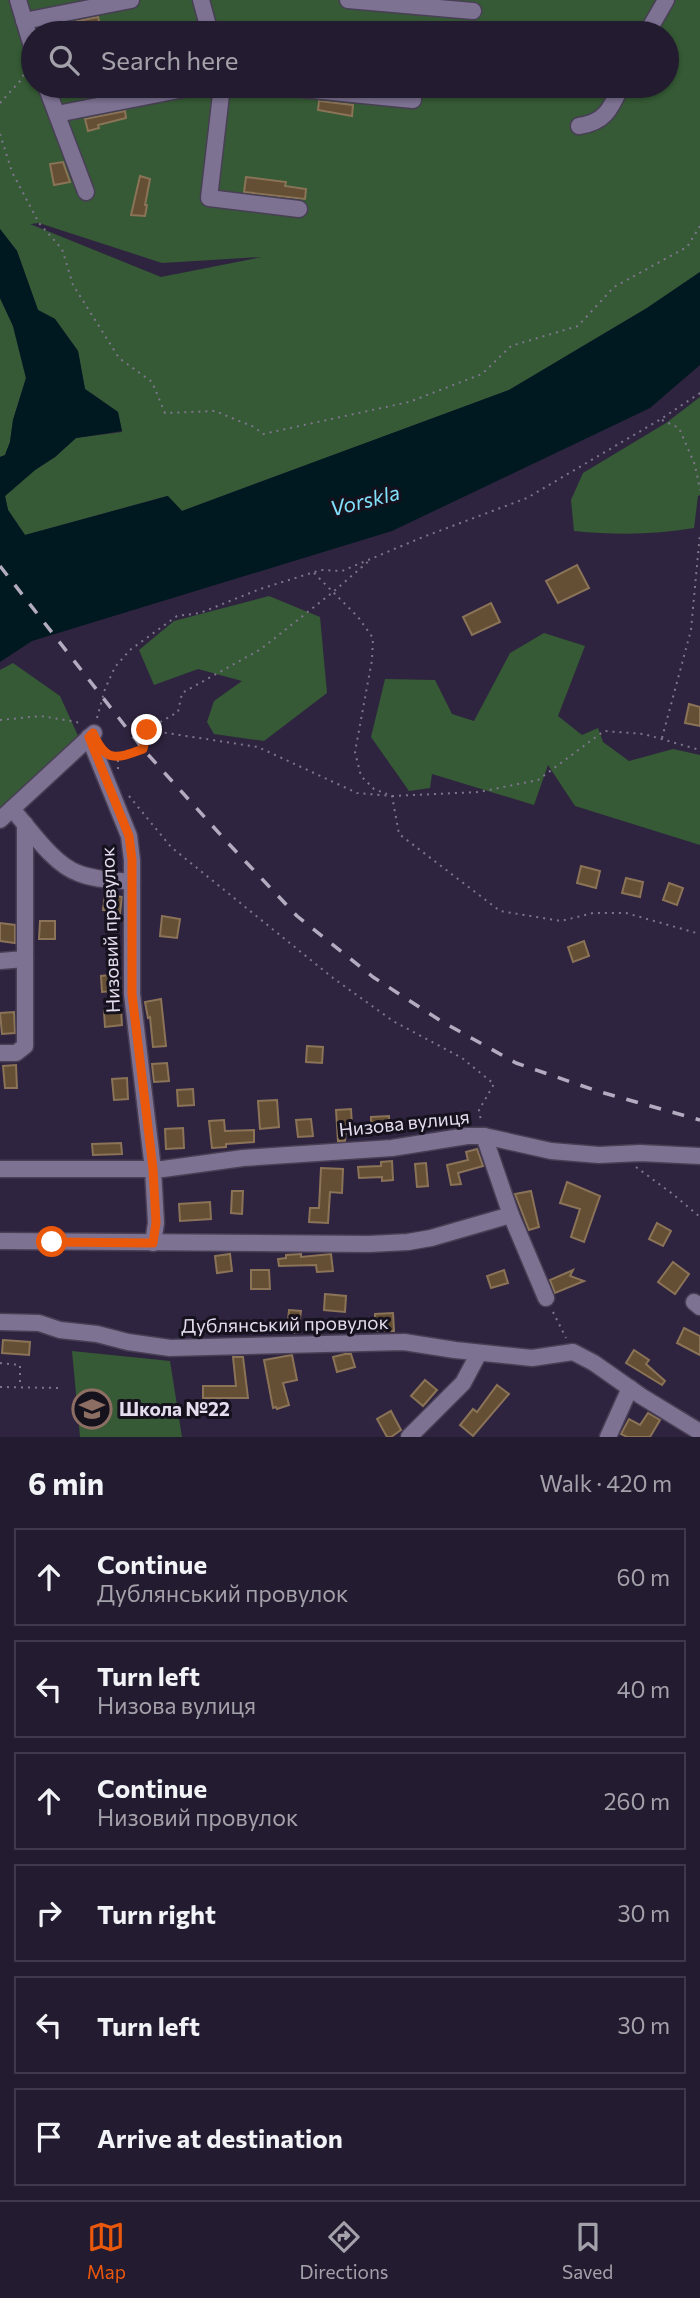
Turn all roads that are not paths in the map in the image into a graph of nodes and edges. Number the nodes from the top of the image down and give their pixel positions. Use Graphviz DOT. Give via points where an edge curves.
graph roads {
  1 [pos="18,0"];
  2 [pos="131,0"];
  3 [pos="201,0"];
  4 [pos="348,0"];
  5 [pos="666,0"];
  6 [pos="473,11"];
  7 [pos="24,21"];
  8 [pos="207,21"];
  9 [pos="654,21"];
  10 [pos="51,98"];
  11 [pos="138,98"];
  12 [pos="221,98"];
  13 [pos="393,98"];
  14 [pos="615,98"];
  15 [pos="413,100"];
  16 [pos="57,114"];
  17 [pos="579,126"];
  18 [pos="86,192"];
  19 [pos="299,209"];
  20 [pos="6,815"];
  21 [pos="25,824"];
  22 [pos="132,882"];
  23 [pos="25,959"];
  24 [pos="0,961"];
  25 [pos="0,1053"];
  26 [pos="484,1136"];
  27 [pos="700,1156"];
  28 [pos="0,1169"];
  29 [pos="153,1169"];
  30 [pos="511,1214"];
  31 [pos="0,1241"];
  32 [pos="153,1243"];
  33 [pos="546,1298"];
  34 [pos="0,1322"];
  35 [pos="479,1353"];
  36 [pos="629,1388"];
  37 [pos="700,1432"];
  38 [pos="409,1437"];
  39 [pos="608,1437"];
  1 -- 7 [label="street"];
  2 -- 7 [label="street"];
  3 -- 8 [label="street"];
  4 -- 6 [label="street"];
  5 -- 9 [label="street"];
  10 -- 16 [label="street"];
  11 -- 16 [label="street"];
  12 -- 19 [label="street" via="209,198"];
  13 -- 15 [label="street"];
  14 -- 17 [label="street" via="609,112 592,124"];
  16 -- 18 [label="street"];
  20 -- 21 [label="street"];
  20 -- 22 [label="street, Низовий провулок" via="91,735 129,836"];
  21 -- 22 [label="street" via="70,870"];
  21 -- 23 [label="street"];
  22 -- 29 [label="street, Низовий провулок" via="132,994"];
  23 -- 24 [label="street"];
  23 -- 25 [label="street" via="25,1046 16,1053"];
  26 -- 27 [label="street, Низова вулиця" via="551,1151"];
  26 -- 29 [label="street, Низова вулиця"];
  26 -- 30 [label="street"];
  28 -- 29 [label="street, Низова вулиця"];
  29 -- 32 [label="street"];
  30 -- 32 [label="street" via="408,1242"];
  30 -- 33 [label="street"];
  31 -- 32 [label="street"];
  34 -- 35 [label="street, Дублянський провулок" via="39,1323 170,1348 404,1342"];
  35 -- 36 [label="street, Дублянський провулок" via="532,1358 573,1352"];
  35 -- 38 [label="street" via="463,1383"];
  36 -- 37 [label="street"];
  36 -- 39 [label="street"];
}
